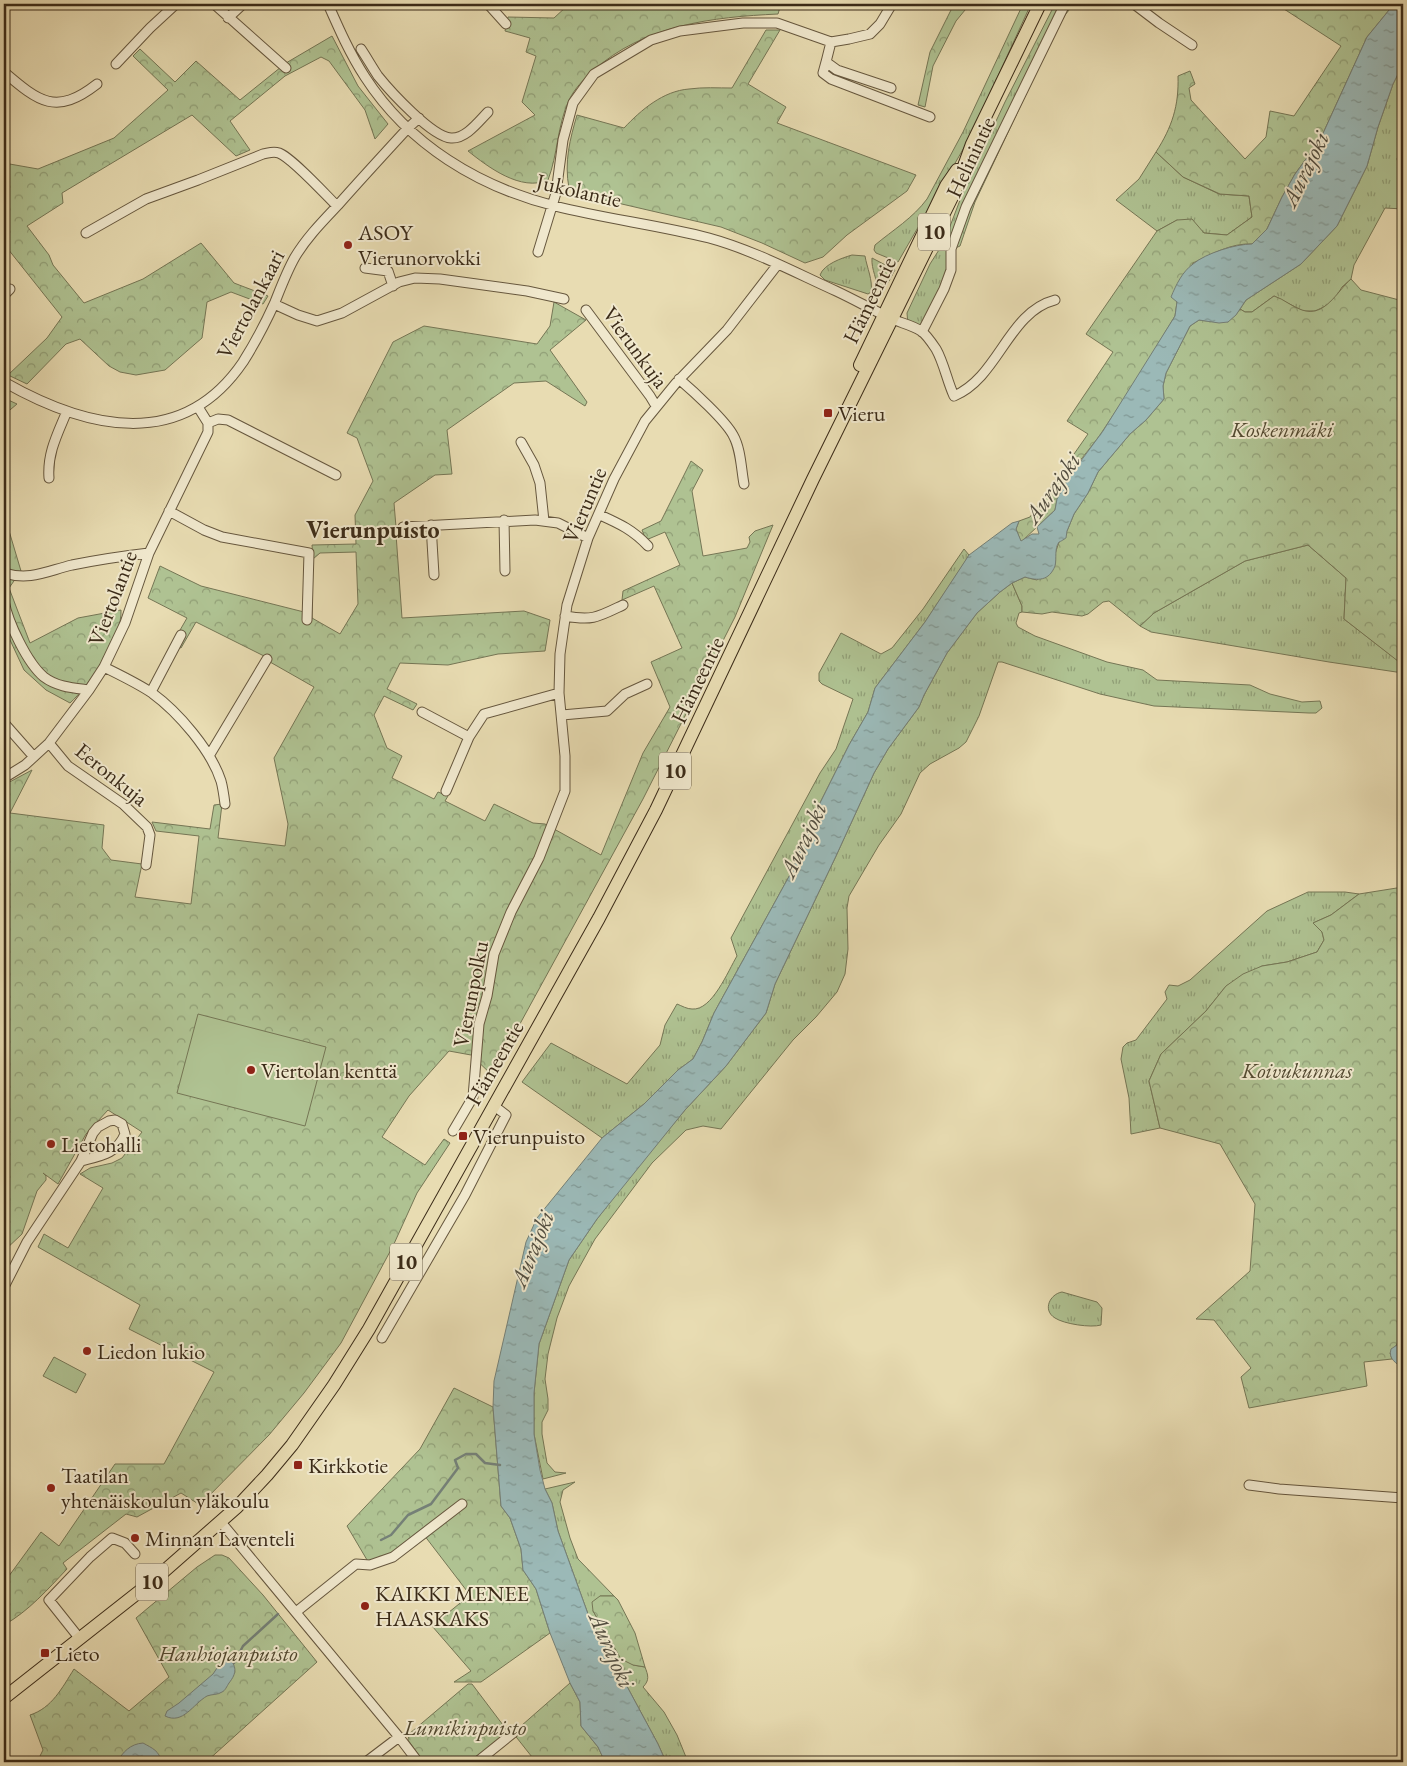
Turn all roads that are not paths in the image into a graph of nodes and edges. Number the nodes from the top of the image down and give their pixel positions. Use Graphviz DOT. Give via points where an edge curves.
graph roads {
  1 [pos="176,4"];
  2 [pos="214,4"];
  3 [pos="243,4"];
  4 [pos="328,4"];
  5 [pos="488,4"];
  6 [pos="892,4"];
  7 [pos="1040,4"];
  8 [pos="1066,4"];
  9 [pos="1134,4"];
  10 [pos="228,18"];
  11 [pos="506,24"];
  12 [pos="831,42"];
  13 [pos="1192,45"];
  14 [pos="362,50"];
  15 [pos="826,62"];
  16 [pos="116,64"];
  17 [pos="286,68"];
  18 [pos="4,72"];
  19 [pos="97,84"];
  20 [pos="892,88"];
  21 [pos="488,112"];
  22 [pos="930,117"];
  23 [pos="419,118"];
  24 [pos="407,129"];
  25 [pos="337,206"];
  26 [pos="553,206"];
  27 [pos="86,233"];
  28 [pos="538,252"];
  29 [pos="778,264"];
  30 [pos="365,268"];
  31 [pos="393,286"];
  32 [pos="564,299"];
  33 [pos="1055,300"];
  34 [pos="274,304"];
  35 [pos="586,310"];
  36 [pos="887,316"];
  37 [pos="922,332"];
  38 [pos="679,379"];
  39 [pos="4,382"];
  40 [pos="656,406"];
  41 [pos="198,407"];
  42 [pos="67,411"];
  43 [pos="208,423"];
  44 [pos="520,442"];
  45 [pos="336,475"];
  46 [pos="49,478"];
  47 [pos="744,484"];
  48 [pos="169,511"];
  49 [pos="600,515"];
  50 [pos="504,520"];
  51 [pos="544,521"];
  52 [pos="431,525"];
  53 [pos="403,527"];
  54 [pos="588,538"];
  55 [pos="648,546"];
  56 [pos="149,553"];
  57 [pos="505,571"];
  58 [pos="4,574"];
  59 [pos="434,574"];
  60 [pos="4,601"];
  61 [pos="623,605"];
  62 [pos="565,616"];
  63 [pos="307,620"];
  64 [pos="181,635"];
  65 [pos="267,659"];
  66 [pos="104,667"];
  67 [pos="647,684"];
  68 [pos="89,690"];
  69 [pos="150,692"];
  70 [pos="559,693"];
  71 [pos="422,712"];
  72 [pos="562,715"];
  73 [pos="4,723"];
  74 [pos="469,736"];
  75 [pos="49,743"];
  76 [pos="208,756"];
  77 [pos="34,757"];
  78 [pos="4,778"];
  79 [pos="446,790"];
  80 [pos="225,804"];
  81 [pos="557,811"];
  82 [pos="146,865"];
  83 [pos="493,1106"];
  84 [pos="453,1131"];
  85 [pos="81,1161"];
  86 [pos="4,1287"];
  87 [pos="382,1338"];
  88 [pos="1249,1485"];
  89 [pos="1403,1498"];
  90 [pos="462,1504"];
  91 [pos="220,1521"];
  92 [pos="135,1554"];
  93 [pos="296,1612"];
  94 [pos="80,1639"];
  95 [pos="4,1698"];
  96 [pos="513,1733"];
  97 [pos="399,1737"];
  98 [pos="366,1762"];
  99 [pos="418,1762"];
  100 [pos="477,1762"];
  1 -- 16 [label="street"];
  2 -- 10 [label="street"];
  3 -- 10 [label="street"];
  4 -- 24 [label="street, Jukolantie" via="365,78"];
  5 -- 11 [label="street"];
  6 -- 12 [label="street" via="870,34"];
  7 -- 36 [label="highway, Hämeentie / 10" via="972,144 954,191"];
  8 -- 37 [label="street, Helinintie" via="966,207 951,249 951,270"];
  9 -- 13 [label="street"];
  10 -- 17 [label="street"];
  12 -- 15 [label="street"];
  12 -- 26 [label="street" via="778,24 743,23 680,31 651,40 621,57 594,74 574,103 563,140"];
  14 -- 23 [label="street" via="378,76"];
  15 -- 20 [label="street" via="837,70"];
  15 -- 22 [label="street" via="823,73 831,79"];
  18 -- 19 [label="street" via="40,100 69,101"];
  21 -- 23 [label="street" via="472,128 452,138 438,135"];
  23 -- 24 [label="street, Viertolankaari"];
  24 -- 25 [label="street, Viertolankaari"];
  24 -- 26 [label="street, Jukolantie" via="428,147 480,179"];
  25 -- 27 [label="street" via="290,161 274,152 146,199"];
  25 -- 34 [label="street, Viertolankaari" via="296,256"];
  26 -- 28 [label="street"];
  26 -- 29 [label="street, Jukolantie" via="710,238"];
  29 -- 36 [label="street, Jukolantie"];
  29 -- 38 [label="street, Vieruntie" via="727,330"];
  30 -- 31 [label="street" via="388,271"];
  31 -- 32 [label="street" via="414,278 440,278"];
  31 -- 34 [label="street" via="342,313 317,320"];
  33 -- 37 [label="street" via="1027,316 978,381 954,396 940,356"];
  34 -- 41 [label="street, Viertolankaari" via="231,378"];
  35 -- 40 [label="street, Vierunkuja"];
  36 -- 37 [label="street, Jukolantie"];
  36 -- 83 [label="highway, Hämeentie / 10" via="826,457 656,810"];
  38 -- 40 [label="street, Vieruntie"];
  38 -- 47 [label="street" via="734,435"];
  39 -- 42 [label="street, Viertolankaari"];
  40 -- 49 [label="street, Vieruntie" via="639,429"];
  41 -- 42 [label="street, Viertolankaari" via="173,418 118,424"];
  41 -- 43 [label="street"];
  42 -- 46 [label="street" via="51,451"];
  43 -- 45 [label="street" via="228,420"];
  43 -- 48 [label="street, Viertolantie" via="208,432"];
  44 -- 51 [label="street" via="540,483"];
  48 -- 56 [label="street, Viertolantie"];
  48 -- 63 [label="street" via="222,537 309,552"];
  49 -- 54 [label="street, Vieruntie"];
  49 -- 55 [label="street" via="625,526"];
  50 -- 51 [label="street"];
  50 -- 52 [label="street"];
  50 -- 57 [label="street"];
  51 -- 54 [label="street" via="558,522"];
  52 -- 53 [label="street"];
  52 -- 59 [label="street"];
  54 -- 62 [label="street, Vieruntie"];
  56 -- 58 [label="street" via="28,577"];
  56 -- 66 [label="street, Viertolantie" via="125,622"];
  60 -- 68 [label="street" via="15,634 44,677 64,686"];
  61 -- 62 [label="street" via="595,618 584,620"];
  62 -- 70 [label="street, Vieruntie"];
  64 -- 69 [label="street"];
  65 -- 76 [label="street"];
  66 -- 68 [label="street, Viertolantie"];
  66 -- 69 [label="street"];
  67 -- 72 [label="street" via="625,694 607,711"];
  68 -- 75 [label="street, Viertolantie"];
  69 -- 76 [label="street" via="188,728"];
  70 -- 72 [label="street, Vieruntie"];
  70 -- 74 [label="street" via="484,714"];
  71 -- 74 [label="street"];
  72 -- 81 [label="street, Vieruntie" via="565,791"];
  73 -- 77 [label="street"];
  74 -- 79 [label="street"];
  75 -- 77 [label="street, Viertolantie"];
  75 -- 82 [label="street, Eeronkuja" via="68,766 123,804 147,827 150,835"];
  76 -- 80 [label="street" via="221,781"];
  77 -- 78 [label="street, Viertolantie"];
  81 -- 84 [label="street, Vierunpolku" via="494,954 479,1024 473,1097"];
  83 -- 87 [label="street" via="506,1115 466,1194"];
  83 -- 91 [label="highway, Hämeentie / 10" via="369,1329 334,1385 267,1475"];
  85 -- 85 [label="street" via="106,1155 120,1144 125,1134 122,1124 115,1120 98,1127"];
  85 -- 86 [label="street" via="27,1242"];
  88 -- 89 [label="street"];
  90 -- 93 [label="street" via="393,1557 370,1565 356,1564"];
  91 -- 93 [label="street"];
  91 -- 94 [label="highway, Hämeentie / 10" via="154,1580"];
  92 -- 94 [label="street" via="125,1543 112,1538 49,1600"];
  93 -- 97 [label="street"];
  94 -- 95 [label="highway, Hämeentie / 10"];
  96 -- 100 [label="street"];
  97 -- 98 [label="street"];
  97 -- 99 [label="street"];
}
